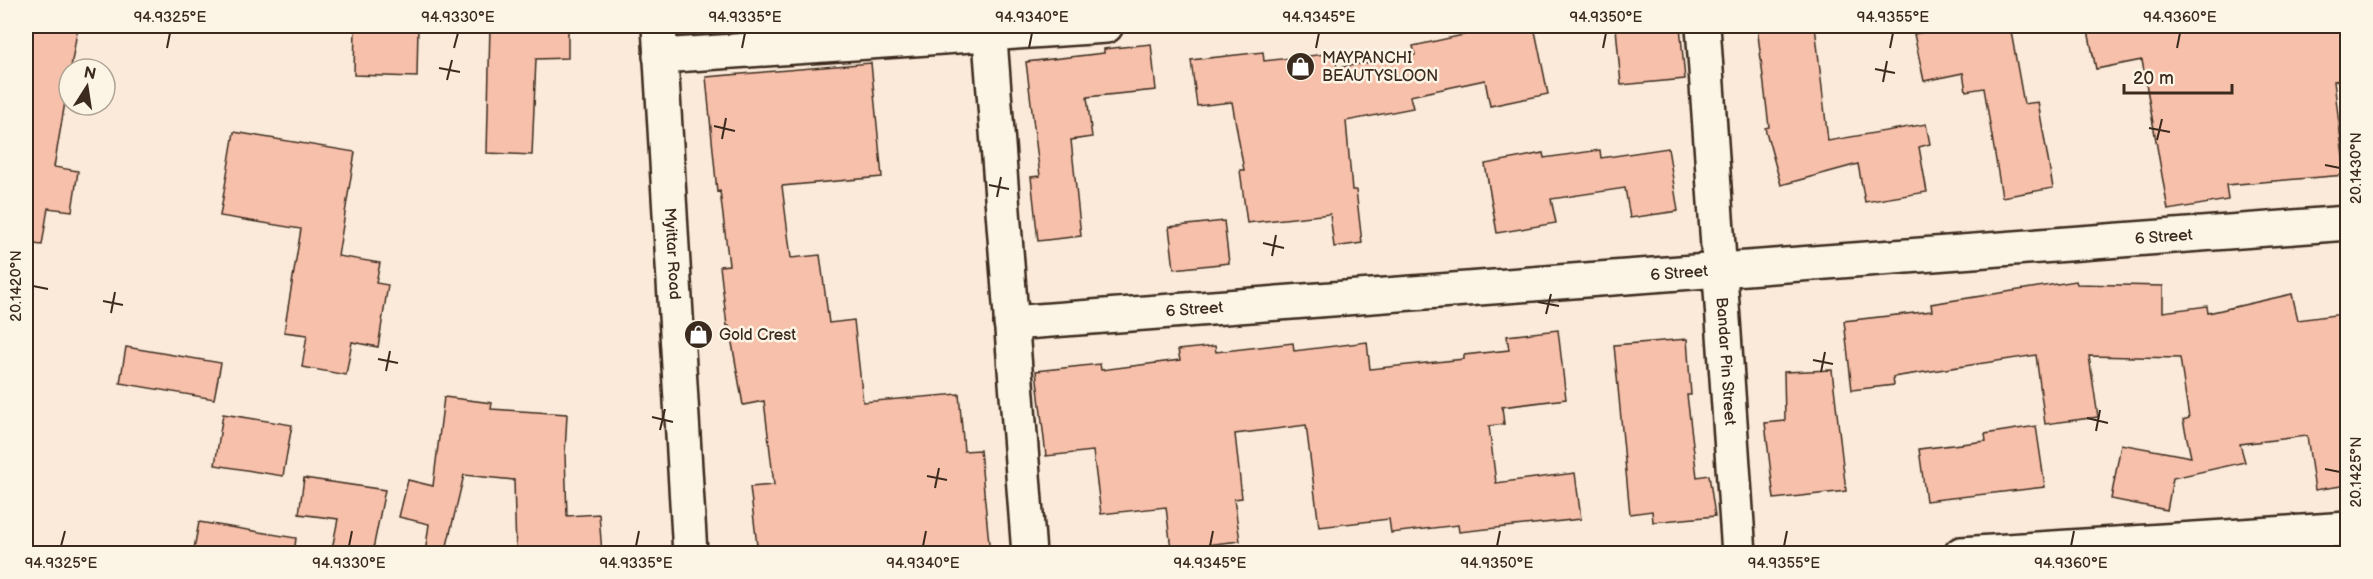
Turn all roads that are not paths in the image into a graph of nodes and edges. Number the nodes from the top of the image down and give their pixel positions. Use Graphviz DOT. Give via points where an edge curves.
graph roads {
  1 [pos="1106,26"];
  2 [pos="1703,26"];
  3 [pos="989,30"];
  4 [pos="660,41"];
  5 [pos="2348,223"];
  6 [pos="1720,269"];
  7 [pos="1011,323"];
  8 [pos="2348,529"];
  9 [pos="690,554"];
  10 [pos="1029,554"];
  11 [pos="1739,554"];
  12 [pos="1961,554"];
  1 -- 3 [label="street"];
  2 -- 6 [label="street, Bandar Pin Street"];
  3 -- 4 [label="street"];
  3 -- 7 [label="street"];
  4 -- 9 [label="street, Myittar Road"];
  5 -- 6 [label="street, 6 Street"];
  6 -- 7 [label="street, 6 Street"];
  6 -- 11 [label="street, Bandar Pin Street"];
  7 -- 10 [label="street"];
  8 -- 12 [label="street"];
}
